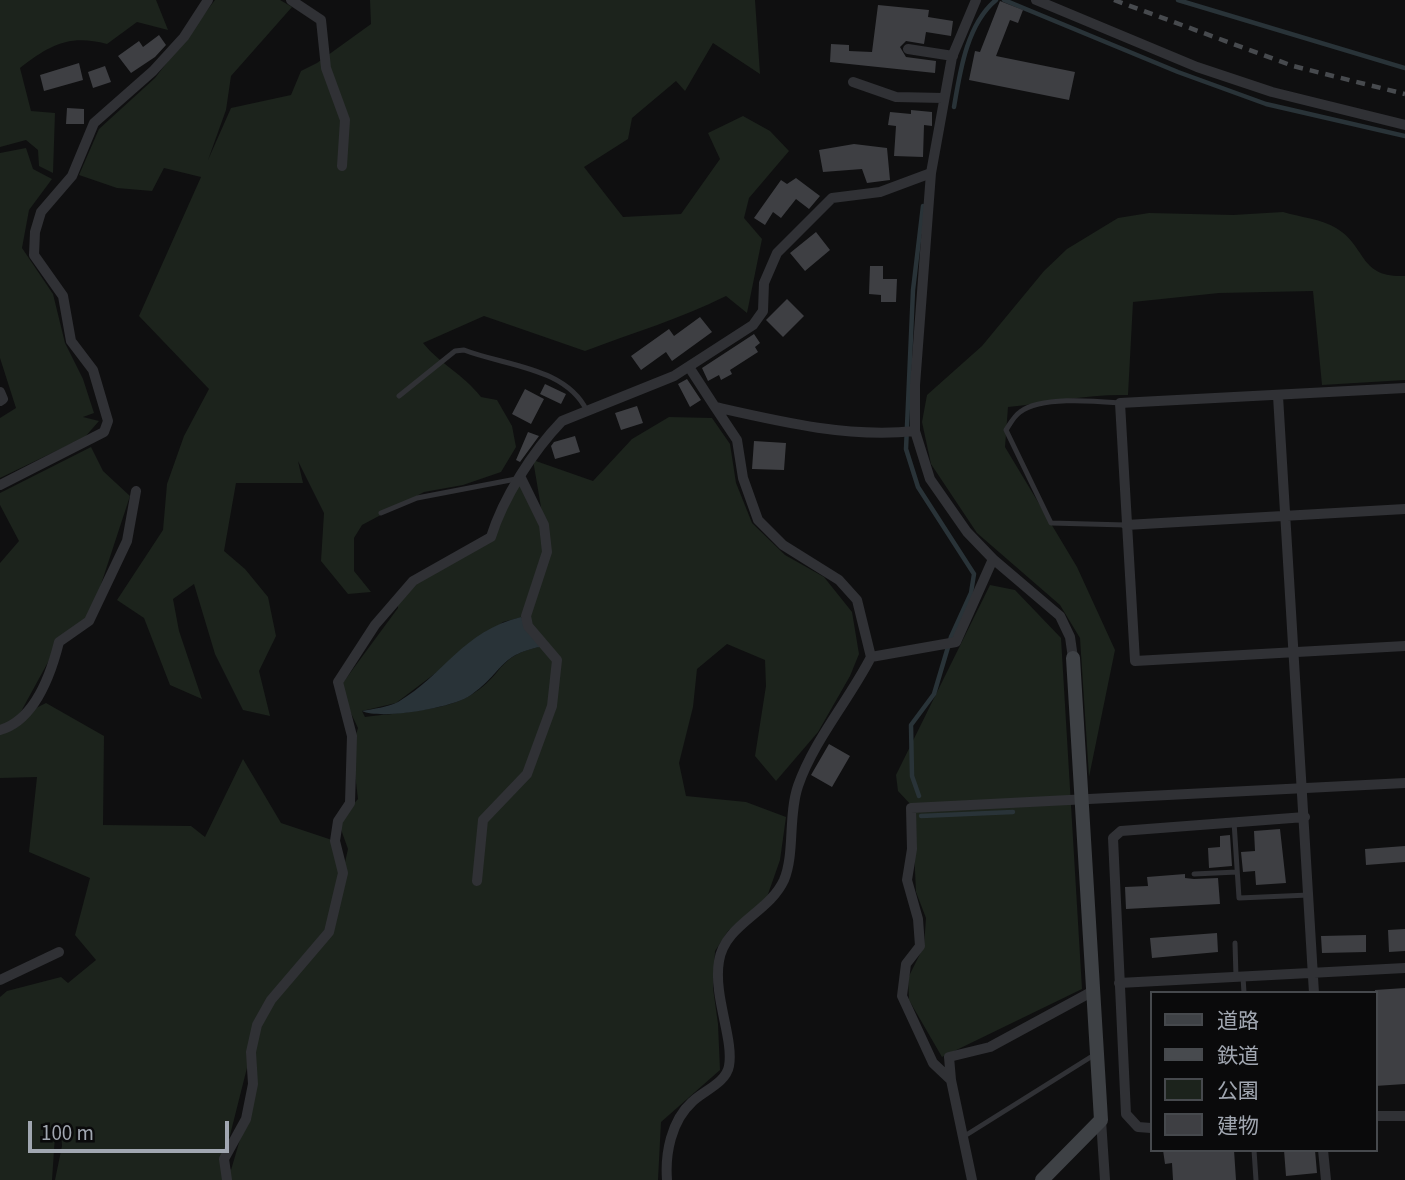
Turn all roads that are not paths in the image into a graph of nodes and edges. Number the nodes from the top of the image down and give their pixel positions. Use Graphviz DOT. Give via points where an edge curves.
graph roads {
  1 [pos="208,0"];
  2 [pos="291,0"];
  3 [pos="976,0"];
  4 [pos="1036,0"];
  5 [pos="908,49"];
  6 [pos="953,56"];
  7 [pos="853,82"];
  8 [pos="943,98"];
  9 [pos="1405,125"];
  10 [pos="342,166"];
  11 [pos="930,174"];
  12 [pos="689,367"];
  13 [pos="1405,388"];
  14 [pos="0,392"];
  15 [pos="398,396"];
  16 [pos="1278,396"];
  17 [pos="0,401"];
  18 [pos="1120,403"];
  19 [pos="715,407"];
  20 [pos="587,411"];
  21 [pos="915,431"];
  22 [pos="521,478"];
  23 [pos="0,485"];
  24 [pos="136,491"];
  25 [pos="1405,509"];
  26 [pos="380,513"];
  27 [pos="1286,517"];
  28 [pos="1126,525"];
  29 [pos="993,559"];
  30 [pos="1405,646"];
  31 [pos="1293,654"];
  32 [pos="871,657"];
  33 [pos="1073,658"];
  34 [pos="0,730"];
  35 [pos="1405,783"];
  36 [pos="1301,788"];
  37 [pos="1083,800"];
  38 [pos="1305,817"];
  39 [pos="1234,822"];
  40 [pos="1237,872"];
  41 [pos="1194,874"];
  42 [pos="477,881"];
  43 [pos="1308,895"];
  44 [pos="1235,943"];
  45 [pos="59,952"];
  46 [pos="1405,968"];
  47 [pos="1312,973"];
  48 [pos="1240,977"];
  49 [pos="0,980"];
  50 [pos="1119,983"];
  51 [pos="1095,990"];
  52 [pos="1244,991"];
  53 [pos="1314,991"];
  54 [pos="1097,1054"];
  55 [pos="951,1080"];
  56 [pos="1377,1116"];
  57 [pos="1405,1116"];
  58 [pos="1101,1120"];
  59 [pos="1150,1128"];
  60 [pos="963,1137"];
  61 [pos="1254,1152"];
  62 [pos="1323,1152"];
  63 [pos="227,1180"];
  64 [pos="667,1180"];
  65 [pos="972,1180"];
  66 [pos="1042,1180"];
  67 [pos="1105,1180"];
  68 [pos="1256,1180"];
  69 [pos="1326,1180"];
  1 -- 23 [label="street" via="153,72 94,123 72,176 41,212 35,232 34,255 63,296 71,341 93,370 108,421 104,432"];
  2 -- 10 [label="street" via="321,20 327,68 345,120"];
  3 -- 6 [label="street"];
  4 -- 9 [label="street" via="1260,88"];
  5 -- 6 [label="street"];
  6 -- 8 [label="street"];
  7 -- 8 [label="street" via="896,97"];
  8 -- 11 [label="street"];
  11 -- 12 [label="street" via="880,192 832,198 777,253 764,283 763,311 753,326"];
  11 -- 21 [label="street"];
  12 -- 19 [label="street"];
  12 -- 20 [label="street"];
  13 -- 16 [label="street"];
  14 -- 17 [label="street" via="4,399"];
  15 -- 20 [label="lane" via="455,351 464,350 547,375 579,395"];
  16 -- 18 [label="street"];
  16 -- 27 [label="street"];
  18 -- 28 [label="street"];
  18 -- 28 [label="lane" via="1034,404 1018,413 1006,430 1051,523"];
  19 -- 21 [label="street" via="798,426"];
  19 -- 32 [label="street" via="737,439 743,478 758,520 783,545 839,580 857,600"];
  20 -- 22 [label="street" via="562,421"];
  21 -- 29 [label="street" via="930,479 967,532"];
  22 -- 26 [label="lane" via="417,498"];
  22 -- 42 [label="street" via="544,525 547,552 528,626 557,660 557,676 552,706 527,774 483,820"];
  22 -- 63 [label="street" via="500,507 491,537 413,581 375,625 338,682 352,736 350,803 338,821 335,841 343,873 329,932 271,1000 257,1025 251,1052 251,1095 246,1119 224,1159"];
  24 -- 34 [label="street" via="127,541 89,621 59,642 32,706 13,726"];
  25 -- 27 [label="street"];
  27 -- 28 [label="street"];
  27 -- 31 [label="street"];
  28 -- 31 [label="street" via="1135,660"];
  29 -- 32 [label="street" via="956,642"];
  29 -- 33 [label="street" via="1060,616"];
  30 -- 31 [label="street"];
  31 -- 36 [label="street"];
  32 -- 64 [label="street" via="798,788 784,879 772,899 737,928 719,958 718,999 729,1067 723,1078 689,1104 672,1134 665,1159"];
  33 -- 37 [label="street"];
  35 -- 36 [label="street"];
  36 -- 37 [label="street"];
  36 -- 38 [label="street"];
  37 -- 51 [label="street"];
  37 -- 55 [label="street" via="911,808 907,880 920,946 906,964 902,996 933,1063"];
  38 -- 39 [label="street"];
  38 -- 43 [label="street"];
  39 -- 40 [label="lane"];
  39 -- 50 [label="street" via="1121,831 1114,838"];
  40 -- 41 [label="lane"];
  40 -- 43 [label="lane" via="1239,898"];
  43 -- 47 [label="street"];
  44 -- 48 [label="lane"];
  45 -- 49 [label="street"];
  46 -- 47 [label="street"];
  47 -- 48 [label="street"];
  47 -- 53 [label="street"];
  48 -- 50 [label="street"];
  48 -- 52 [label="lane"];
  50 -- 59 [label="street" via="1126,1114 1138,1126"];
  51 -- 54 [label="street"];
  51 -- 55 [label="street" via="990,1047 949,1057"];
  54 -- 58 [label="street"];
  54 -- 60 [label="lane"];
  55 -- 60 [label="street"];
  56 -- 57 [label="street"];
  58 -- 66 [label="street"];
  58 -- 67 [label="street"];
  60 -- 65 [label="street"];
  61 -- 68 [label="lane"];
  62 -- 69 [label="street"];
}
